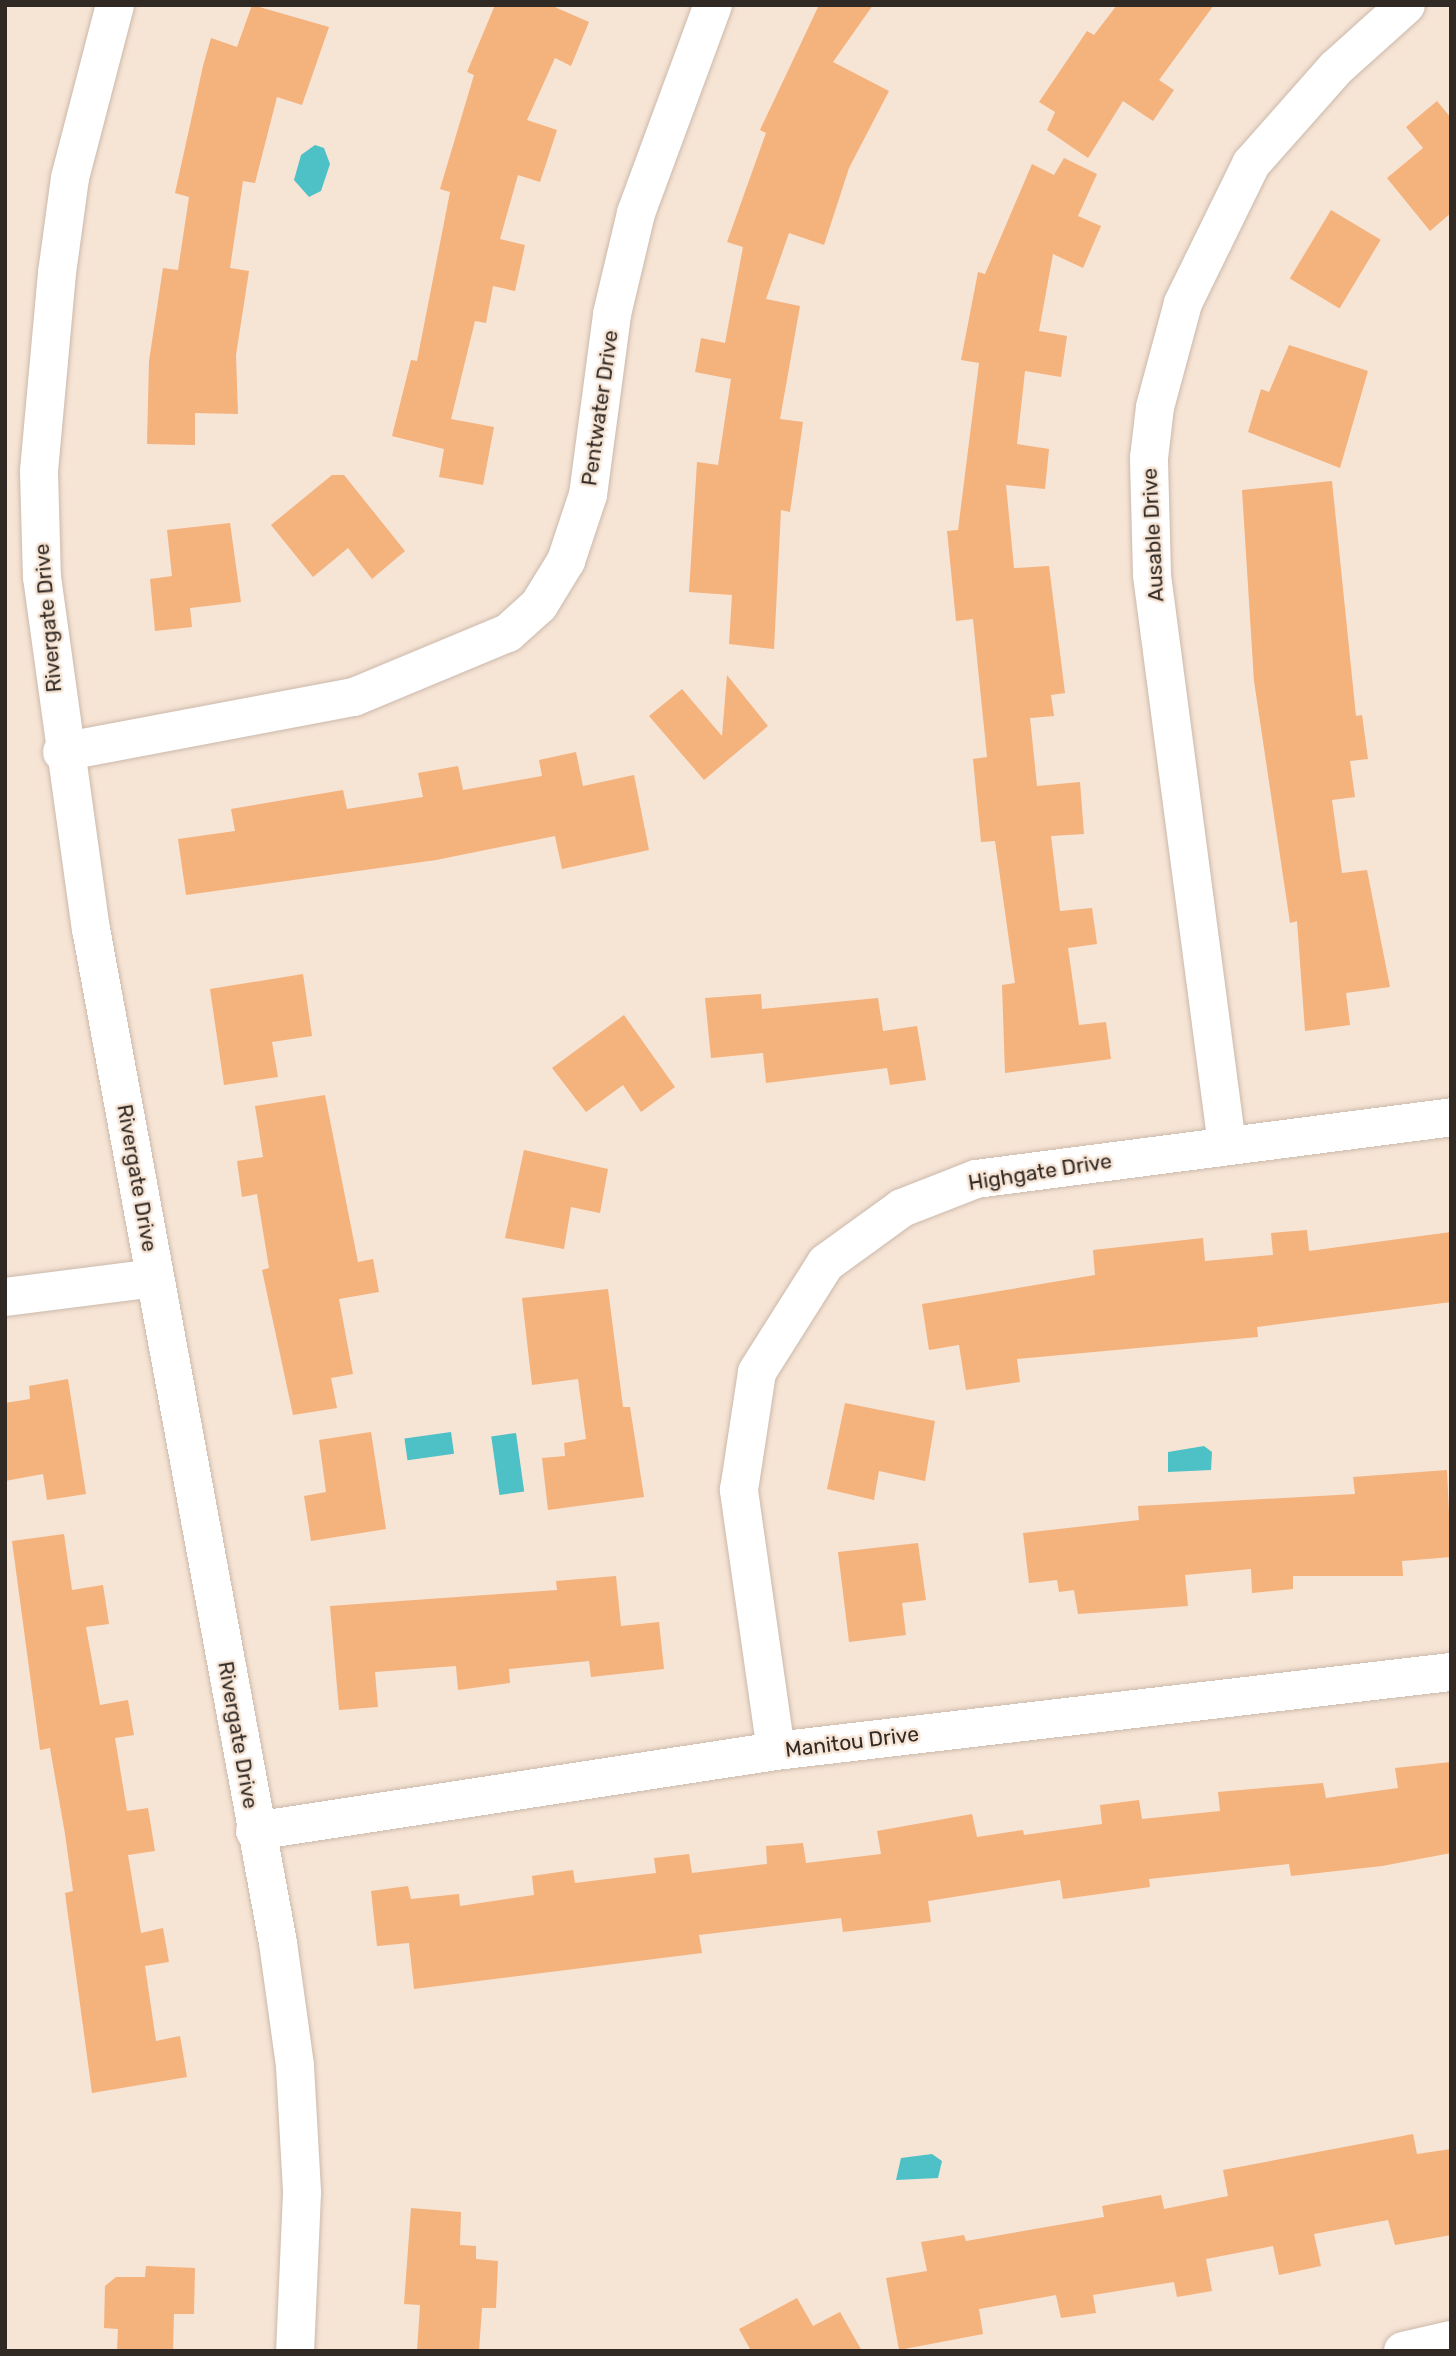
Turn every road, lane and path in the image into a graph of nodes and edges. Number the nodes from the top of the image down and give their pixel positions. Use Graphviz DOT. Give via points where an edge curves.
graph roads {
  1 [pos="115,5"];
  2 [pos="713,5"];
  3 [pos="1406,5"];
  4 [pos="62,752"];
  5 [pos="1451,1117"];
  6 [pos="1227,1145"];
  7 [pos="155,1278"];
  8 [pos="5,1297"];
  9 [pos="1451,1672"];
  10 [pos="776,1751"];
  11 [pos="256,1831"];
  12 [pos="1451,2340"];
  13 [pos="295,2351"];
  14 [pos="1403,2351"];
  1 -- 4 [label="street, Rivergate Drive" via="70,178 47,359 39,472 42,577"];
  2 -- 4 [label="street, Pentwater Drive" via="636,213 612,314 588,495 566,561 539,604 508,633 354,697"];
  3 -- 6 [label="street, Ausable Drive" via="1336,68 1251,164 1187,291 1155,407 1149,458 1152,575"];
  4 -- 7 [label="street, Rivergate Drive"];
  5 -- 6 [label="street, Highgate Drive"];
  6 -- 10 [label="street, Highgate Drive" via="976,1179 902,1208 826,1263 810,1283 757,1372 739,1490"];
  7 -- 8 [label="street"];
  7 -- 11 [label="street, Rivergate Drive"];
  9 -- 10 [label="street, Manitou Drive"];
  10 -- 11 [label="street, Manitou Drive"];
  11 -- 13 [label="street, Rivergate Drive" via="295,2066 302,2193"];
  12 -- 14 [label="street"];
}
